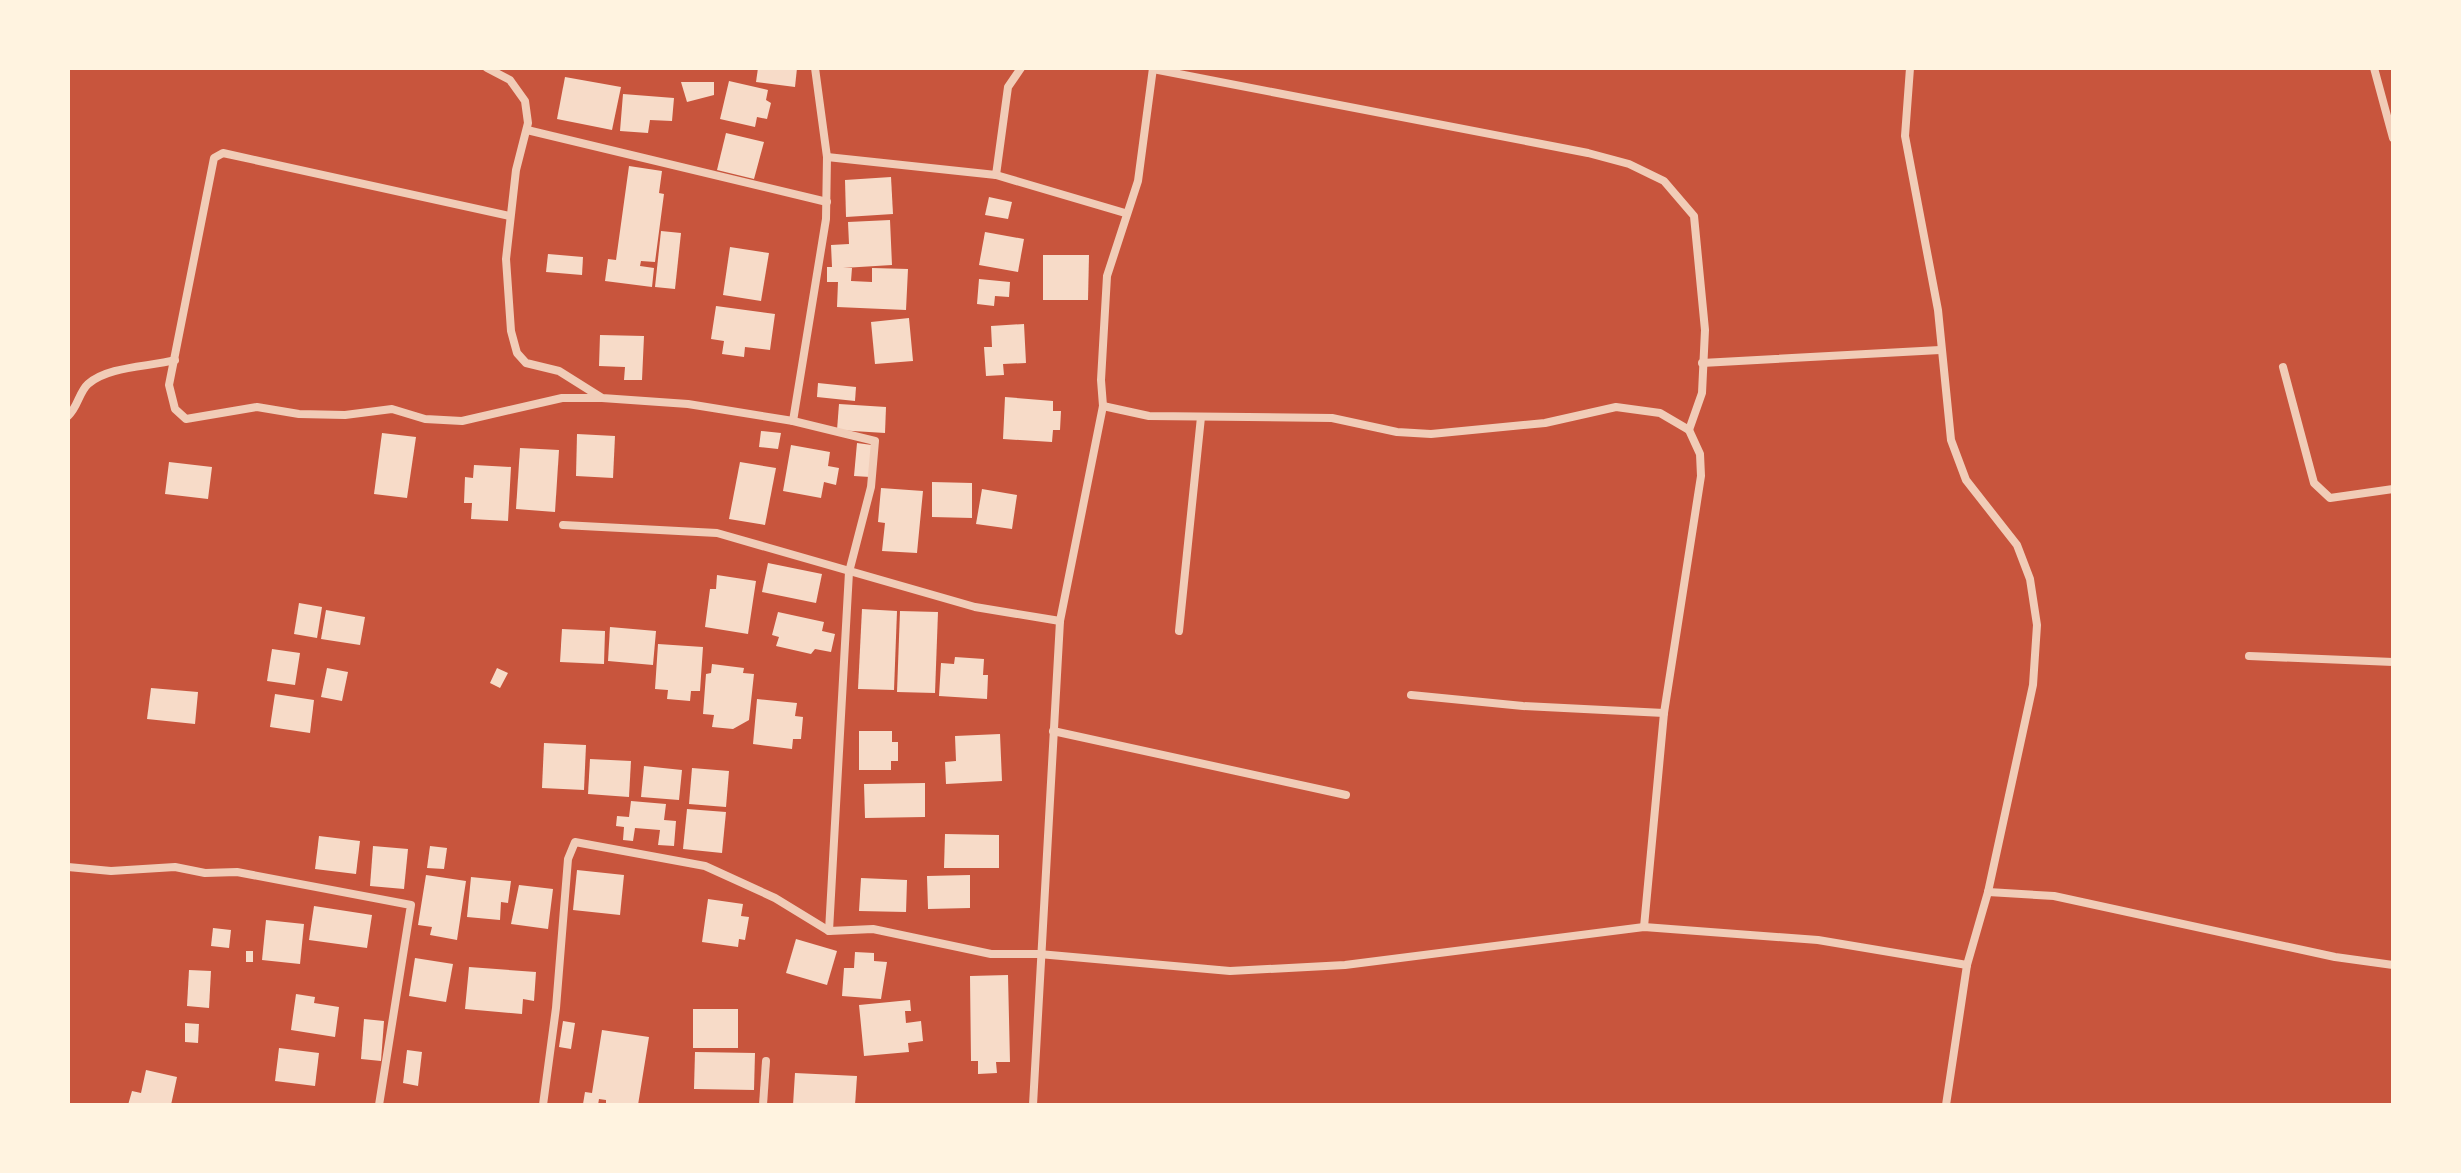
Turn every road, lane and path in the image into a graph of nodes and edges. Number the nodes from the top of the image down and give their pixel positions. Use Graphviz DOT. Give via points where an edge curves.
graph roads {
  1 [pos="487,68"];
  2 [pos="815,68"];
  3 [pos="1021,68"];
  4 [pos="1153,68"];
  5 [pos="1910,68"];
  6 [pos="2374,68"];
  7 [pos="2389,106"];
  8 [pos="527,130"];
  9 [pos="2393,138"];
  10 [pos="827,157"];
  11 [pos="996,175"];
  12 [pos="827,202"];
  13 [pos="1125,213"];
  14 [pos="510,216"];
  15 [pos="1940,350"];
  16 [pos="175,360"];
  17 [pos="1702,363"];
  18 [pos="2283,367"];
  19 [pos="602,398"];
  20 [pos="1103,406"];
  21 [pos="68,416"];
  22 [pos="1201,417"];
  23 [pos="793,421"];
  24 [pos="1689,430"];
  25 [pos="2393,489"];
  26 [pos="563,525"];
  27 [pos="849,572"];
  28 [pos="1060,621"];
  29 [pos="1179,631"];
  30 [pos="2249,656"];
  31 [pos="2393,662"];
  32 [pos="1411,695"];
  33 [pos="1664,713"];
  34 [pos="1053,731"];
  35 [pos="1346,795"];
  36 [pos="68,867"];
  37 [pos="1988,892"];
  38 [pos="1644,927"];
  39 [pos="829,931"];
  40 [pos="1039,954"];
  41 [pos="1967,965"];
  42 [pos="2393,965"];
  43 [pos="766,1061"];
  44 [pos="379,1105"];
  45 [pos="543,1105"];
  46 [pos="763,1105"];
  47 [pos="1033,1105"];
  48 [pos="1946,1105"];
  1 -- 8 [label="street" via="510,80 525,101"];
  2 -- 10 [label="street"];
  3 -- 11 [label="street" via="1008,87"];
  4 -- 13 [label="street" via="1138,181"];
  4 -- 17 [label="street" via="1458,125 1646,171 1664,181 1694,216 1705,330"];
  5 -- 15 [label="street" via="1905,136 1938,310"];
  6 -- 7 [label="street"];
  7 -- 9 [label="street"];
  8 -- 12 [label="street"];
  8 -- 14 [label="street"];
  10 -- 11 [label="street"];
  10 -- 12 [label="street"];
  11 -- 13 [label="street"];
  12 -- 23 [label="street"];
  13 -- 20 [label="street" via="1107,276"];
  14 -- 16 [label="street" via="223,153 211,167"];
  14 -- 19 [label="street" via="506,259 517,353 526,363 559,371"];
  15 -- 17 [label="street"];
  15 -- 37 [label="street" via="1951,440 1966,480 2017,545 2030,579 2037,625 2033,685"];
  16 -- 19 [label="street" via="169,385 175,409 186,419 257,407 345,415 392,409 425,419 462,421 562,398"];
  16 -- 21 [label="street" via="109,371 86,385"];
  17 -- 24 [label="street" via="1702,393"];
  18 -- 25 [label="street" via="2314,483 2330,498"];
  19 -- 23 [label="street" via="688,404"];
  20 -- 22 [label="street" via="1149,416"];
  20 -- 28 [label="street"];
  22 -- 24 [label="street" via="1332,418 1431,434 1545,423 1616,407 1660,413"];
  22 -- 29 [label="street"];
  23 -- 27 [label="street" via="875,441 871,487"];
  24 -- 33 [label="street" via="1700,454 1701,476"];
  26 -- 27 [label="street" via="717,533"];
  27 -- 28 [label="street" via="975,607"];
  27 -- 39 [label="street"];
  28 -- 34 [label="street"];
  30 -- 31 [label="street"];
  32 -- 33 [label="street"];
  33 -- 38 [label="street"];
  34 -- 35 [label="street"];
  34 -- 40 [label="street"];
  36 -- 44 [label="street" via="237,872 411,905"];
  37 -- 41 [label="street"];
  37 -- 42 [label="street" via="2054,896"];
  38 -- 40 [label="street" via="1345,965 1244,970"];
  38 -- 41 [label="street" via="1818,940"];
  39 -- 40 [label="street" via="873,929 991,954"];
  39 -- 45 [label="street" via="775,898 705,866 575,842 568,859"];
  40 -- 47 [label="street"];
  41 -- 48 [label="street"];
  43 -- 46 [label="street"];
}
